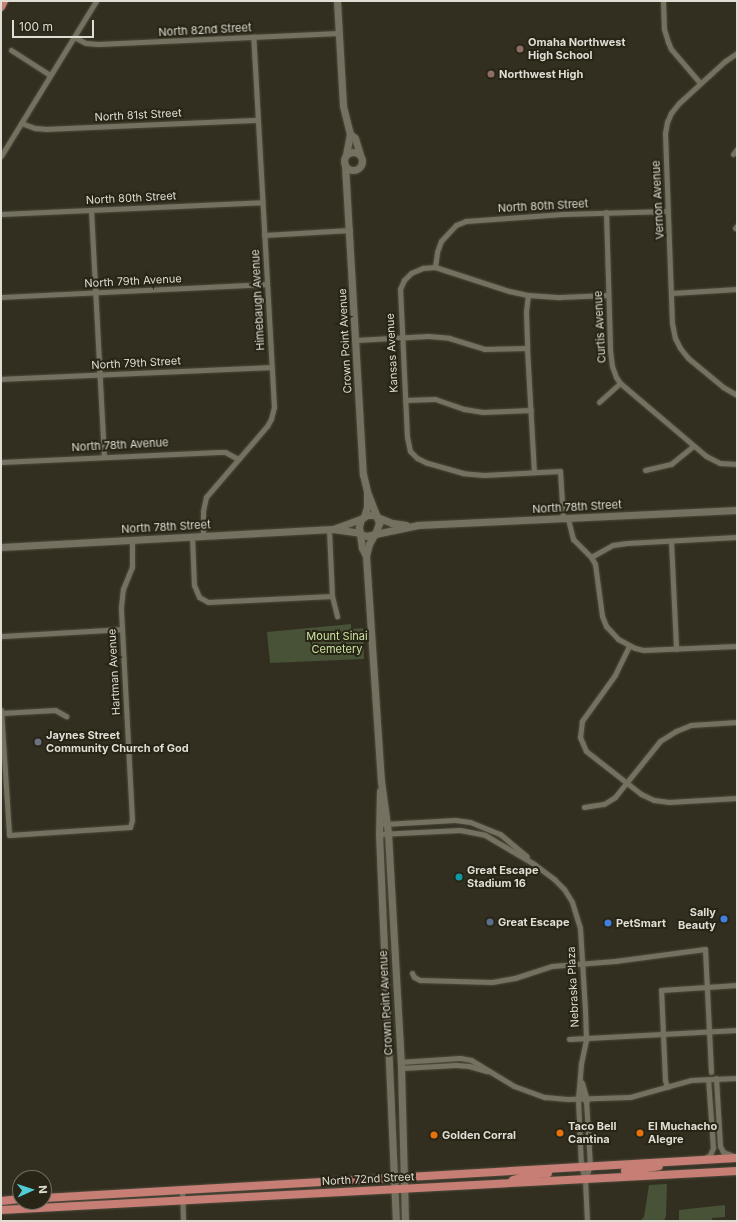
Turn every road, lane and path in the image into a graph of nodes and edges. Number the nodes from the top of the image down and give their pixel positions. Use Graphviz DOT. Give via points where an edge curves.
graph roads {
  1 [pos="4,1"];
  2 [pos="96,1"];
  3 [pos="337,1"];
  4 [pos="663,1"];
  5 [pos="1,8"];
  6 [pos="339,33"];
  7 [pos="74,37"];
  8 [pos="253,38"];
  9 [pos="11,50"];
  10 [pos="737,53"];
  11 [pos="50,74"];
  12 [pos="700,83"];
  13 [pos="257,120"];
  14 [pos="22,123"];
  15 [pos="350,134"];
  16 [pos="346,154"];
  17 [pos="360,154"];
  18 [pos="1,156"];
  19 [pos="345,165"];
  20 [pos="355,169"];
  21 [pos="347,187"];
  22 [pos="262,202"];
  23 [pos="90,210"];
  24 [pos="668,211"];
  25 [pos="606,212"];
  26 [pos="1,214"];
  27 [pos="350,230"];
  28 [pos="264,235"];
  29 [pos="435,267"];
  30 [pos="266,284"];
  31 [pos="737,289"];
  32 [pos="94,292"];
  33 [pos="672,293"];
  34 [pos="528,294"];
  35 [pos="608,295"];
  36 [pos="1,297"];
  37 [pos="401,338"];
  38 [pos="356,340"];
  39 [pos="527,348"];
  40 [pos="271,367"];
  41 [pos="99,375"];
  42 [pos="1,379"];
  43 [pos="620,383"];
  44 [pos="737,394"];
  45 [pos="405,400"];
  46 [pos="599,402"];
  47 [pos="531,410"];
  48 [pos="693,446"];
  49 [pos="104,457"];
  50 [pos="238,459"];
  51 [pos="1,462"];
  52 [pos="737,464"];
  53 [pos="644,470"];
  54 [pos="534,472"];
  55 [pos="367,492"];
  56 [pos="737,510"];
  57 [pos="377,516"];
  58 [pos="362,518"];
  59 [pos="566,519"];
  60 [pos="418,526"];
  61 [pos="331,530"];
  62 [pos="360,533"];
  63 [pos="374,534"];
  64 [pos="203,536"];
  65 [pos="192,537"];
  66 [pos="737,537"];
  67 [pos="132,540"];
  68 [pos="671,541"];
  69 [pos="1,547"];
  70 [pos="366,556"];
  71 [pos="591,557"];
  72 [pos="332,596"];
  73 [pos="337,616"];
  74 [pos="122,629"];
  75 [pos="1,636"];
  76 [pos="629,646"];
  77 [pos="737,646"];
  78 [pos="676,649"];
  79 [pos="1,712"];
  80 [pos="66,716"];
  81 [pos="737,722"];
  82 [pos="381,784"];
  83 [pos="627,784"];
  84 [pos="737,798"];
  85 [pos="584,807"];
  86 [pos="388,824"];
  87 [pos="477,824"];
  88 [pos="379,825"];
  89 [pos="475,831"];
  90 [pos="388,833"];
  91 [pos="379,834"];
  92 [pos="534,864"];
  93 [pos="582,964"];
  94 [pos="412,973"];
  95 [pos="737,985"];
  96 [pos="707,987"];
  97 [pos="737,1030"];
  98 [pos="709,1032"];
  99 [pos="663,1034"];
  100 [pos="586,1038"];
  101 [pos="569,1039"];
  102 [pos="401,1065"];
  103 [pos="711,1072"];
  104 [pos="716,1078"];
  105 [pos="737,1078"];
  106 [pos="708,1079"];
  107 [pos="581,1083"];
  108 [pos="667,1087"];
  109 [pos="582,1100"];
  110 [pos="737,1157"];
  111 [pos="703,1160"];
  112 [pos="677,1161"];
  113 [pos="590,1166"];
  114 [pos="737,1171"];
  115 [pos="583,1172"];
  116 [pos="395,1178"];
  117 [pos="405,1183"];
  118 [pos="395,1189"];
  119 [pos="182,1190"];
  120 [pos="52,1198"];
  121 [pos="12,1199"];
  122 [pos="1,1200"];
  123 [pos="182,1200"];
  124 [pos="1,1210"];
  125 [pos="183,1221"];
  126 [pos="396,1221"];
  127 [pos="405,1221"];
  128 [pos="587,1221"];
  1 -- 5 [label="main road"];
  2 -- 7 [label="street"];
  3 -- 6 [label="main road"];
  4 -- 12 [label="street" via="664,29 668,42"];
  6 -- 8 [label="street, North 82nd Street"];
  6 -- 15 [label="main road" via="343,106"];
  7 -- 8 [label="street, North 82nd Street" via="86,43 98,44"];
  7 -- 11 [label="street"];
  8 -- 13 [label="street, Himebaugh Avenue"];
  9 -- 11 [label="street"];
  10 -- 12 [label="street"];
  11 -- 14 [label="street"];
  12 -- 24 [label="street, Vernon Avenue" via="679,103 666,122"];
  13 -- 14 [label="street, North 81st Street" via="47,129"];
  13 -- 22 [label="street, Himebaugh Avenue"];
  14 -- 18 [label="street"];
  15 -- 16 [label="main road"];
  15 -- 17 [label="main road" via="355,138"];
  16 -- 17 [label="main road"];
  16 -- 19 [label="main road"];
  17 -- 20 [label="main road" via="362,163"];
  19 -- 20 [label="main road" via="348,169"];
  19 -- 21 [label="main road, Crown Point Avenue"];
  20 -- 21 [label="main road, Crown Point Avenue"];
  21 -- 27 [label="main road, Crown Point Avenue"];
  22 -- 23 [label="street, North 80th Street"];
  22 -- 28 [label="street, Himebaugh Avenue"];
  23 -- 26 [label="street, North 80th Street"];
  23 -- 32 [label="street"];
  24 -- 25 [label="street, North 80th Street"];
  24 -- 33 [label="street, Vernon Avenue"];
  25 -- 29 [label="street, North 80th Street" via="466,221 448,231 441,241"];
  25 -- 35 [label="street, Curtis Avenue"];
  27 -- 28 [label="street"];
  27 -- 38 [label="main road, Crown Point Avenue"];
  28 -- 30 [label="street, Himebaugh Avenue"];
  29 -- 34 [label="street" via="509,291"];
  29 -- 37 [label="street, Kansas Avenue" via="411,273 404,280 400,289"];
  30 -- 32 [label="street, North 79th Avenue"];
  30 -- 40 [label="street, Himebaugh Avenue"];
  31 -- 33 [label="street"];
  32 -- 36 [label="street, North 79th Avenue"];
  32 -- 41 [label="street"];
  33 -- 44 [label="street, Vernon Avenue" via="673,328 680,348 720,385"];
  34 -- 35 [label="street" via="560,297"];
  34 -- 39 [label="street"];
  35 -- 43 [label="street, Curtis Avenue" via="612,366"];
  37 -- 38 [label="street"];
  37 -- 39 [label="street" via="441,337 489,349"];
  37 -- 45 [label="street, Kansas Avenue"];
  38 -- 55 [label="main road, Crown Point Avenue" via="363,474"];
  39 -- 47 [label="street"];
  40 -- 41 [label="street, North 79th Street"];
  40 -- 50 [label="street, Himebaugh Avenue" via="274,407 271,419"];
  41 -- 42 [label="street, North 79th Street"];
  41 -- 49 [label="street"];
  43 -- 46 [label="street"];
  43 -- 48 [label="street, Curtis Avenue"];
  45 -- 47 [label="street" via="435,399 464,409 483,412"];
  45 -- 54 [label="street, Kansas Avenue" via="408,444 413,455 427,463 463,473 484,475"];
  47 -- 54 [label="street"];
  48 -- 52 [label="street, Curtis Avenue" via="720,463"];
  48 -- 53 [label="street" via="671,464"];
  49 -- 50 [label="street, North 78th Avenue" via="225,452"];
  49 -- 51 [label="street, North 78th Avenue"];
  50 -- 64 [label="street, Himebaugh Avenue" via="206,497"];
  54 -- 59 [label="street" via="560,471"];
  55 -- 57 [label="main road, Crown Point Avenue"];
  55 -- 58 [label="main road, Crown Point Avenue" via="367,507"];
  56 -- 59 [label="main road, North 78th Street"];
  57 -- 58 [label="main road"];
  57 -- 60 [label="main road" via="392,523"];
  57 -- 63 [label="main road" via="379,525"];
  58 -- 61 [label="main road"];
  58 -- 62 [label="main road" via="358,527"];
  59 -- 60 [label="main road, North 78th Street"];
  59 -- 71 [label="street" via="573,539"];
  60 -- 63 [label="main road"];
  61 -- 62 [label="main road"];
  61 -- 64 [label="main road, North 78th Street"];
  61 -- 72 [label="street"];
  62 -- 63 [label="main road" via="367,536"];
  62 -- 70 [label="main road, Crown Point Avenue"];
  63 -- 70 [label="main road, Crown Point Avenue"];
  64 -- 65 [label="main road, North 78th Street"];
  65 -- 67 [label="main road, North 78th Street"];
  65 -- 72 [label="street" via="194,585 199,597 208,602"];
  66 -- 68 [label="street"];
  67 -- 69 [label="main road, North 78th Street"];
  67 -- 74 [label="street, Hartman Avenue" via="132,567 122,596"];
  68 -- 71 [label="street" via="619,544"];
  68 -- 78 [label="street"];
  70 -- 82 [label="main road, Crown Point Avenue"];
  71 -- 76 [label="street" via="597,568 600,610 604,621 612,634"];
  72 -- 73 [label="street"];
  74 -- 75 [label="street"];
  74 -- 79 [label="street, Hartman Avenue" via="132,820 130,827 9,835"];
  76 -- 78 [label="street" via="643,650"];
  76 -- 83 [label="street" via="615,675 586,714 580,732 586,751"];
  77 -- 78 [label="street"];
  79 -- 80 [label="street" via="55,710"];
  81 -- 83 [label="street" via="692,725 676,730 660,741"];
  82 -- 86 [label="main road, Crown Point Avenue"];
  82 -- 88 [label="main road, Crown Point Avenue"];
  83 -- 84 [label="street" via="646,797 663,802"];
  83 -- 85 [label="street" via="610,800 596,806"];
  86 -- 87 [label="street" via="455,820"];
  86 -- 88 [label="street"];
  86 -- 90 [label="main road, Crown Point Avenue"];
  87 -- 89 [label="street"];
  87 -- 92 [label="street" via="500,834"];
  88 -- 91 [label="main road, Crown Point Avenue"];
  89 -- 90 [label="street"];
  89 -- 92 [label="street" via="493,838"];
  90 -- 91 [label="street"];
  90 -- 102 [label="main road, Crown Point Avenue"];
  91 -- 116 [label="main road, Crown Point Avenue"];
  92 -- 93 [label="street, Nebraska Plaza" via="554,878 568,893 579,921"];
  93 -- 94 [label="street" via="552,966 515,978 492,982 420,980"];
  93 -- 96 [label="street" via="705,948"];
  93 -- 100 [label="street, Nebraska Plaza"];
  95 -- 96 [label="street"];
  96 -- 98 [label="street"];
  96 -- 99 [label="street" via="661,990"];
  97 -- 98 [label="street"];
  98 -- 99 [label="street"];
  98 -- 103 [label="street"];
  99 -- 100 [label="street"];
  99 -- 108 [label="street"];
  100 -- 101 [label="street"];
  100 -- 107 [label="street, Nebraska Plaza" via="581,1064"];
  102 -- 109 [label="street" via="469,1066 535,1094 555,1099"];
  102 -- 117 [label="main road, Crown Point Avenue"];
  104 -- 105 [label="street"];
  104 -- 106 [label="street"];
  104 -- 110 [label="street" via="720,1146 723,1152"];
  106 -- 108 [label="street" via="686,1081"];
  106 -- 111 [label="street" via="713,1148 710,1155"];
  107 -- 109 [label="main road, Nebraska Plaza"];
  108 -- 109 [label="street" via="630,1097"];
  109 -- 113 [label="street, Nebraska Plaza"];
  109 -- 115 [label="street, Nebraska Plaza"];
  110 -- 111 [label="main road, North 72nd Street"];
  111 -- 112 [label="main road, North 72nd Street"];
  112 -- 113 [label="main road, North 72nd Street"];
  112 -- 115 [label="main road" via="646,1169"];
  113 -- 115 [label="main road, North 72nd Street"];
  113 -- 115 [label="street, Nebraska Plaza"];
  114 -- 115 [label="main road, North 72nd Street"];
  115 -- 117 [label="main road, North 72nd Street" via="505,1183"];
  115 -- 117 [label="main road, North 72nd Street" via="507,1170"];
  115 -- 128 [label="street, Nebraska Plaza"];
  116 -- 117 [label="main road, North 72nd Street"];
  116 -- 118 [label="main road, Crown Point Avenue"];
  116 -- 119 [label="main road, North 72nd Street"];
  117 -- 118 [label="main road, North 72nd Street"];
  117 -- 127 [label="main road, Crown Point Avenue"];
  118 -- 123 [label="main road, North 72nd Street"];
  118 -- 126 [label="main road, Crown Point Avenue"];
  119 -- 120 [label="main road, North 72nd Street"];
  119 -- 123 [label="street"];
  121 -- 122 [label="main road"];
  123 -- 124 [label="main road, North 72nd Street"];
  123 -- 125 [label="street"];
}
